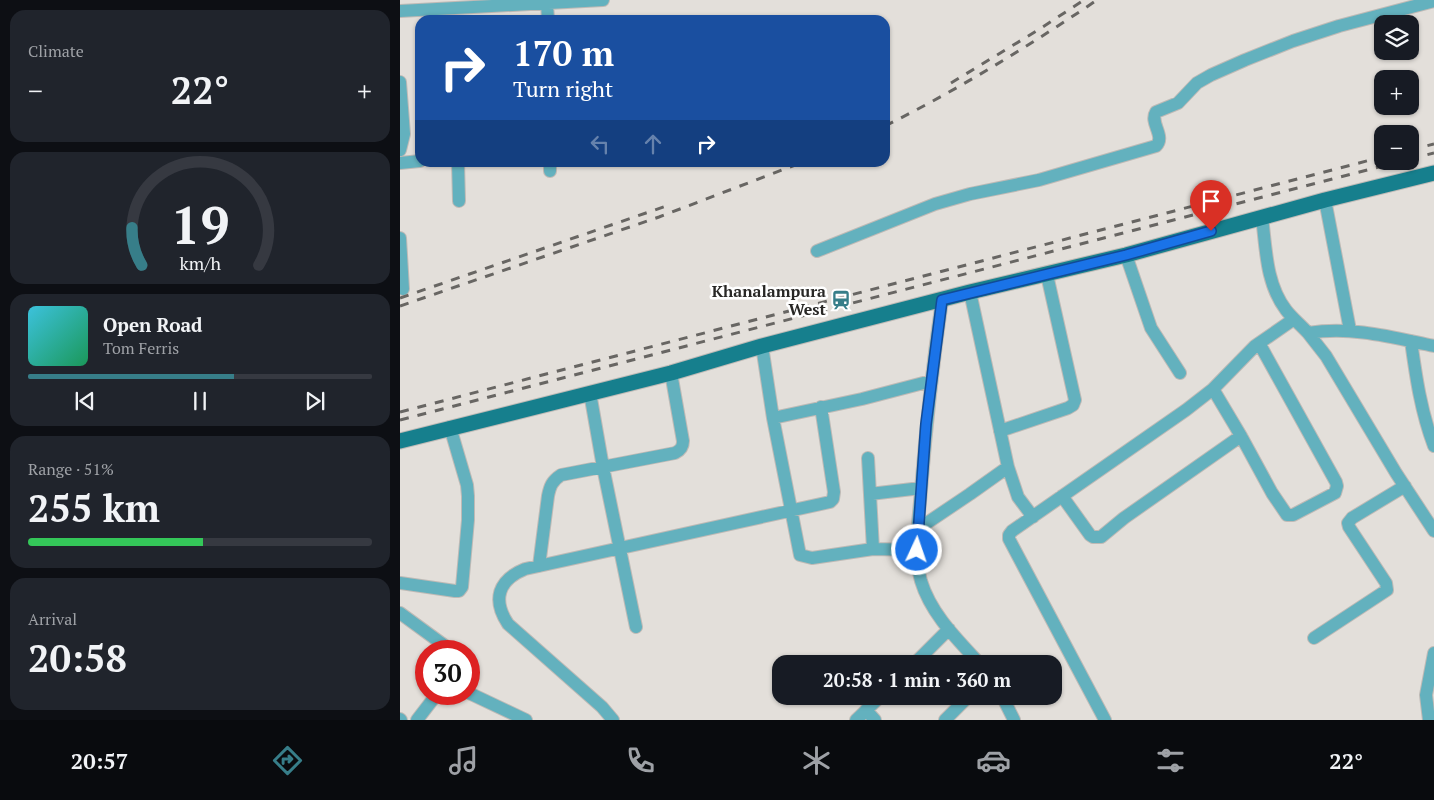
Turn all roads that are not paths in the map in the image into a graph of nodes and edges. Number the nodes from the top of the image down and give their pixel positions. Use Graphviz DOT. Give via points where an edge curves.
graph roads {
  1 [pos="603,0"];
  2 [pos="1434,1"];
  3 [pos="547,4"];
  4 [pos="400,11"];
  5 [pos="454,14"];
  6 [pos="548,15"];
  7 [pos="400,82"];
  8 [pos="400,150"];
  9 [pos="415,161"];
  10 [pos="400,162"];
  11 [pos="458,167"];
  12 [pos="1434,173"];
  13 [pos="1325,200"];
  14 [pos="459,201"];
  15 [pos="1262,217"];
  16 [pos="400,238"];
  17 [pos="817,251"];
  18 [pos="1126,255"];
  19 [pos="1047,275"];
  20 [pos="403,289"];
  21 [pos="970,292"];
  22 [pos="942,300"];
  23 [pos="1294,319"];
  24 [pos="1350,330"];
  25 [pos="1308,333"];
  26 [pos="1411,341"];
  27 [pos="1259,343"];
  28 [pos="762,346"];
  29 [pos="1434,346"];
  30 [pos="671,372"];
  31 [pos="1180,373"];
  32 [pos="931,381"];
  33 [pos="1212,389"];
  34 [pos="590,393"];
  35 [pos="821,407"];
  36 [pos="773,418"];
  37 [pos="450,427"];
  38 [pos="1000,431"];
  39 [pos="1241,436"];
  40 [pos="400,441"];
  41 [pos="1434,446"];
  42 [pos="868,458"];
  43 [pos="603,467"];
  44 [pos="1008,467"];
  45 [pos="1405,486"];
  46 [pos="922,488"];
  47 [pos="870,494"];
  48 [pos="1062,496"];
  49 [pos="791,511"];
  50 [pos="1033,517"];
  51 [pos="918,529"];
  52 [pos="1434,531"];
  53 [pos="620,549"];
  54 [pos="873,550"];
  55 [pos="917,550"];
  56 [pos="539,566"];
  57 [pos="400,583"];
  58 [pos="400,612"];
  59 [pos="636,627"];
  60 [pos="949,629"];
  61 [pos="1314,638"];
  62 [pos="437,640"];
  63 [pos="1434,654"];
  64 [pos="923,655"];
  65 [pos="972,655"];
  66 [pos="480,698"];
  67 [pos="429,705"];
  68 [pos="960,705"];
  69 [pos="1006,705"];
  70 [pos="870,715"];
  71 [pos="607,718"];
  72 [pos="418,720"];
  73 [pos="526,720"];
  74 [pos="856,720"];
  75 [pos="945,720"];
  76 [pos="1014,720"];
  77 [pos="1105,720"];
  78 [pos="1428,720"];
  1 -- 3 [label="street"];
  2 -- 17 [label="street" via="1338,26 1211,75 1197,83 1178,104 1156,112 1154,119 1160,139 1156,146 1039,180 935,204"];
  3 -- 5 [label="street"];
  3 -- 6 [label="street"];
  4 -- 5 [label="street"];
  7 -- 8 [label="street" via="404,134"];
  9 -- 10 [label="street"];
  11 -- 14 [label="street"];
  12 -- 13 [label="main road"];
  13 -- 15 [label="main road"];
  13 -- 24 [label="street"];
  15 -- 18 [label="main road"];
  15 -- 23 [label="street" via="1270,277 1275,292"];
  16 -- 20 [label="street"];
  18 -- 19 [label="main road"];
  18 -- 31 [label="street" via="1151,328"];
  19 -- 21 [label="main road"];
  19 -- 38 [label="street" via="1075,400 1068,408"];
  21 -- 22 [label="main road"];
  21 -- 38 [label="street"];
  22 -- 28 [label="main road"];
  22 -- 32 [label="street"];
  23 -- 25 [label="street"];
  23 -- 27 [label="street"];
  24 -- 25 [label="street"];
  24 -- 26 [label="street"];
  25 -- 45 [label="street" via="1326,356"];
  26 -- 29 [label="street"];
  26 -- 41 [label="street" via="1424,416"];
  27 -- 33 [label="street"];
  27 -- 39 [label="street" via="1336,482 1337,490 1293,515 1286,515"];
  28 -- 30 [label="main road"];
  28 -- 36 [label="street"];
  30 -- 34 [label="main road"];
  30 -- 43 [label="street" via="683,446 675,453"];
  32 -- 35 [label="street"];
  32 -- 46 [label="street"];
  33 -- 39 [label="street"];
  33 -- 48 [label="street"];
  34 -- 37 [label="main road"];
  34 -- 43 [label="street"];
  35 -- 36 [label="street"];
  35 -- 49 [label="street" via="833,499"];
  36 -- 49 [label="street"];
  37 -- 40 [label="main road"];
  37 -- 57 [label="street" via="468,496 462,587 455,591"];
  38 -- 44 [label="street"];
  39 -- 48 [label="street" via="1101,537 1090,535"];
  42 -- 47 [label="street"];
  43 -- 53 [label="street"];
  43 -- 56 [label="street" via="561,475 550,486"];
  44 -- 50 [label="street" via="1018,497"];
  44 -- 51 [label="street"];
  45 -- 52 [label="street"];
  45 -- 61 [label="street" via="1348,523 1387,590"];
  46 -- 47 [label="street"];
  46 -- 51 [label="street"];
  47 -- 54 [label="street"];
  48 -- 50 [label="street"];
  49 -- 53 [label="street"];
  49 -- 54 [label="street" via="800,555"];
  50 -- 77 [label="street" via="1012,531 1009,540"];
  51 -- 55 [label="street"];
  53 -- 56 [label="street"];
  53 -- 59 [label="street"];
  54 -- 55 [label="street"];
  55 -- 60 [label="street" via="921,581 929,601"];
  56 -- 71 [label="street" via="517,573 503,586 498,596 500,613"];
  58 -- 62 [label="street"];
  60 -- 64 [label="street"];
  60 -- 65 [label="street"];
  63 -- 78 [label="street" via="1426,695"];
  66 -- 73 [label="street"];
  67 -- 72 [label="street"];
  68 -- 75 [label="street"];
  69 -- 76 [label="street"];
  70 -- 74 [label="street"];
}
